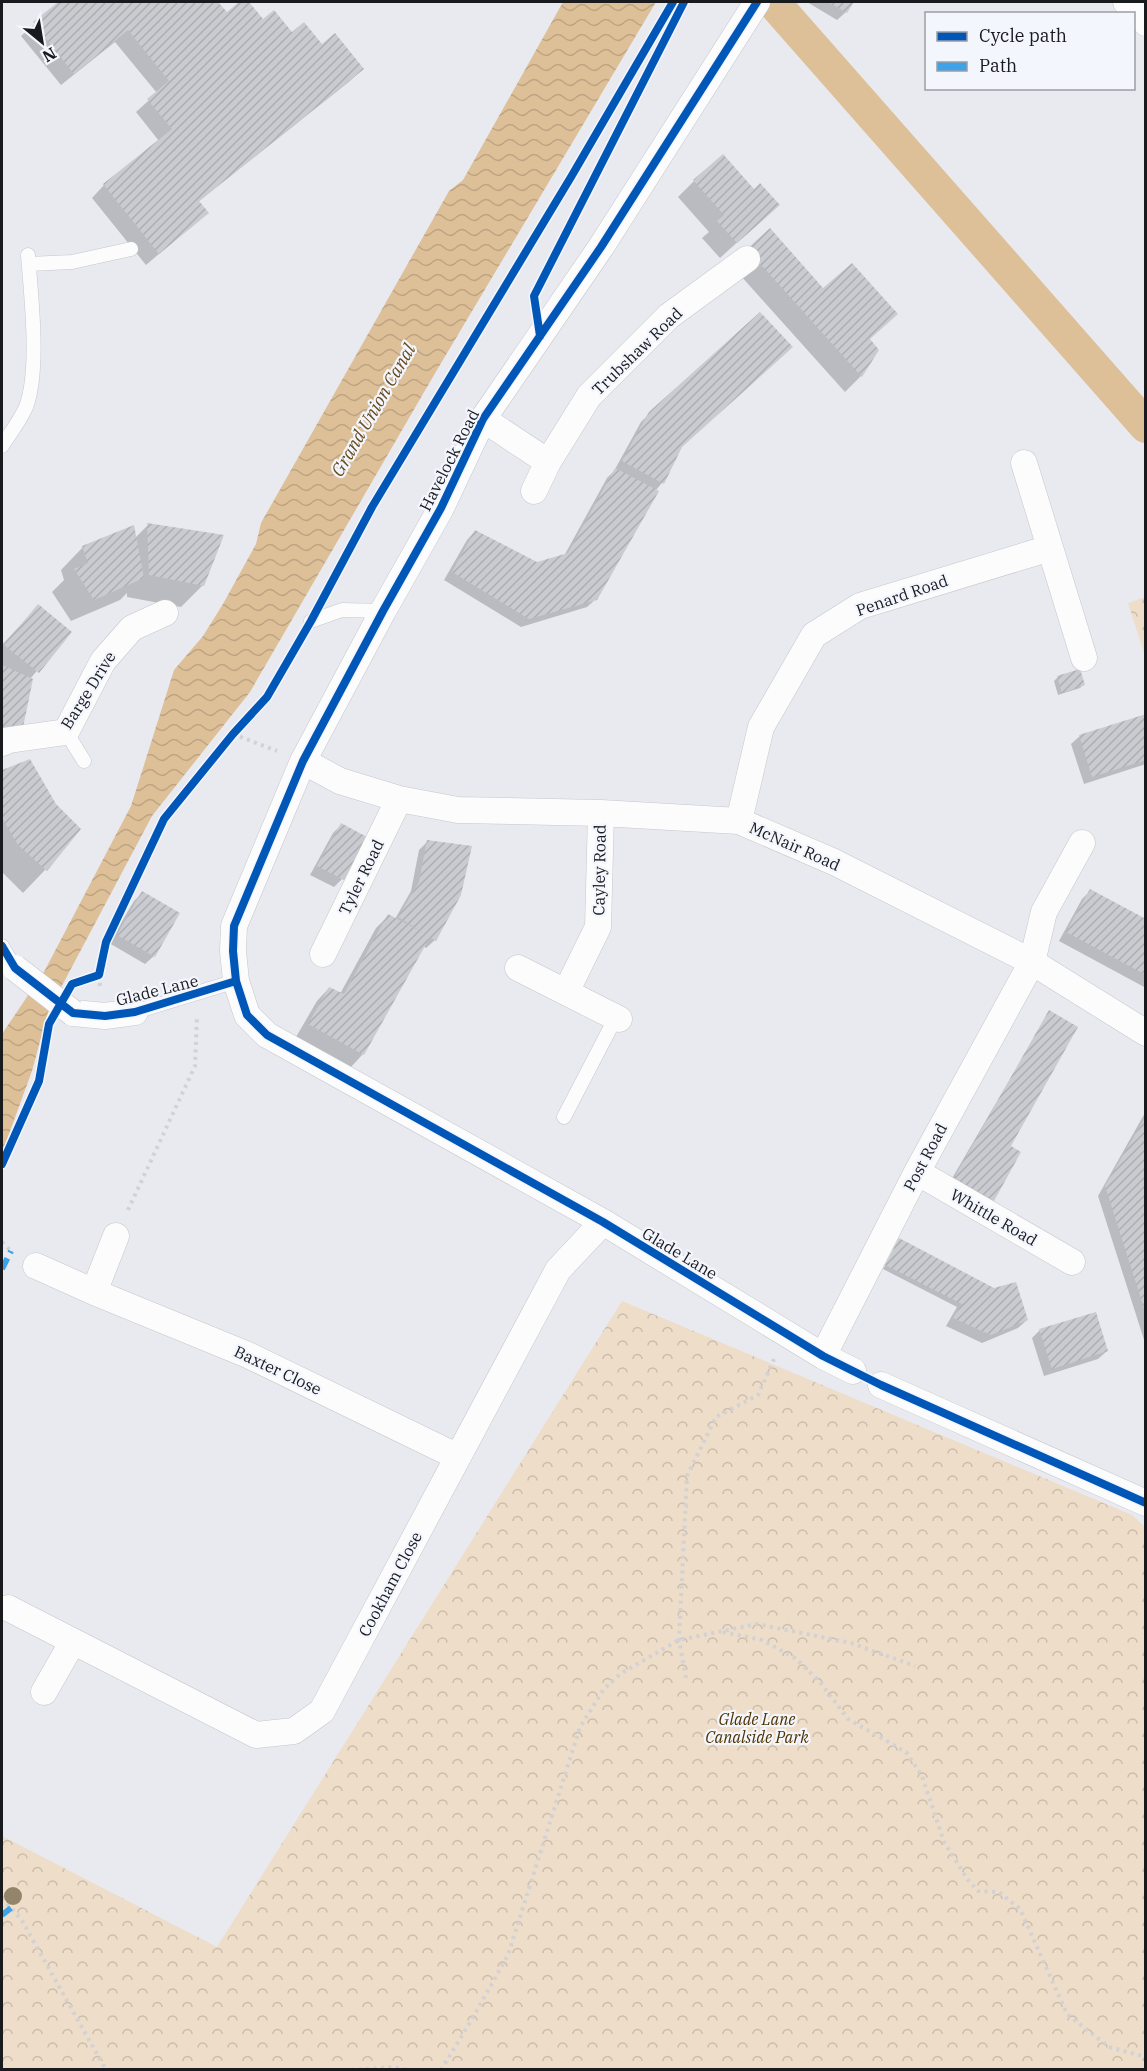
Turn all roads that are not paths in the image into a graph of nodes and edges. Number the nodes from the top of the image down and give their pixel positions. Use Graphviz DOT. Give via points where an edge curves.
graph roads {
  1 [pos="758,2"];
  2 [pos="1126,2"];
  3 [pos="1146,23"];
  4 [pos="130,249"];
  5 [pos="747,259"];
  6 [pos="483,419"];
  7 [pos="2,446"];
  8 [pos="548,462"];
  9 [pos="1024,463"];
  10 [pos="534,492"];
  11 [pos="1050,548"];
  12 [pos="383,611"];
  13 [pos="165,613"];
  14 [pos="311,621"];
  15 [pos="1084,658"];
  16 [pos="66,732"];
  17 [pos="2,743"];
  18 [pos="84,760"];
  19 [pos="303,761"];
  20 [pos="399,799"];
  21 [pos="601,813"];
  22 [pos="739,821"];
  23 [pos="1082,843"];
  24 [pos="2,946"];
  25 [pos="322,954"];
  26 [pos="1032,962"];
  27 [pos="15,968"];
  28 [pos="518,968"];
  29 [pos="236,981"];
  30 [pos="566,992"];
  31 [pos="135,1012"];
  32 [pos="617,1018"];
  33 [pos="1146,1033"];
  34 [pos="564,1117"];
  35 [pos="917,1172"];
  36 [pos="603,1222"];
  37 [pos="116,1236"];
  38 [pos="1072,1262"];
  39 [pos="36,1266"];
  40 [pos="94,1292"];
  41 [pos="823,1356"];
  42 [pos="853,1371"];
  43 [pos="881,1385"];
  44 [pos="458,1457"];
  45 [pos="1146,1503"];
  46 [pos="8,1608"];
  47 [pos="72,1643"];
  48 [pos="44,1692"];
  1 -- 6 [label="street, Havelock Road" via="601,247"];
  2 -- 3 [label="street"];
  4 -- 7 [label="lane" via="72,262 29,259 34,364 26,405"];
  5 -- 8 [label="street, Trubshaw Road" via="669,316 589,396"];
  6 -- 8 [label="street"];
  6 -- 12 [label="street, Havelock Road" via="441,508"];
  8 -- 10 [label="street, Trubshaw Road"];
  9 -- 11 [label="street"];
  11 -- 15 [label="street"];
  11 -- 22 [label="street, Penard Road" via="860,606 814,635 761,727"];
  12 -- 14 [label="lane" via="342,610"];
  12 -- 19 [label="street, Havelock Road"];
  13 -- 16 [label="street, Barge Drive" via="132,628 103,661"];
  16 -- 17 [label="street, Barge Drive"];
  16 -- 18 [label="lane"];
  19 -- 20 [label="street, McNair Road" via="340,781"];
  19 -- 29 [label="street, Glade Lane" via="234,926"];
  20 -- 21 [label="street, McNair Road" via="458,810"];
  20 -- 25 [label="street, Tyler Road"];
  21 -- 22 [label="street, McNair Road"];
  21 -- 30 [label="street, Cayley Road" via="598,927"];
  22 -- 26 [label="street, McNair Road" via="834,862"];
  23 -- 26 [label="street, Post Road" via="1044,912"];
  24 -- 27 [label="lane, Glade Lane"];
  26 -- 33 [label="street, McNair Road"];
  26 -- 35 [label="street, Post Road"];
  27 -- 31 [label="street, Glade Lane, bridge" via="73,1013 105,1016"];
  28 -- 30 [label="street"];
  29 -- 31 [label="lane, Glade Lane"];
  29 -- 36 [label="street, Glade Lane" via="247,1015 267,1035"];
  30 -- 32 [label="street"];
  32 -- 34 [label="lane"];
  35 -- 38 [label="street, Whittle Road"];
  35 -- 41 [label="street, Post Road"];
  36 -- 41 [label="street, Glade Lane"];
  36 -- 44 [label="street, Cookham Close" via="558,1270"];
  37 -- 40 [label="street"];
  39 -- 40 [label="street, Baxter Close"];
  40 -- 44 [label="street, Baxter Close" via="248,1355"];
  41 -- 42 [label="street, Glade Lane"];
  42 -- 43 [label="lane, Glade Lane"];
  43 -- 45 [label="street, Glade Lane"];
  44 -- 47 [label="street, Cookham Close" via="322,1711 294,1731 256,1736"];
  46 -- 47 [label="street, Cookham Close"];
  47 -- 48 [label="street"];
}
